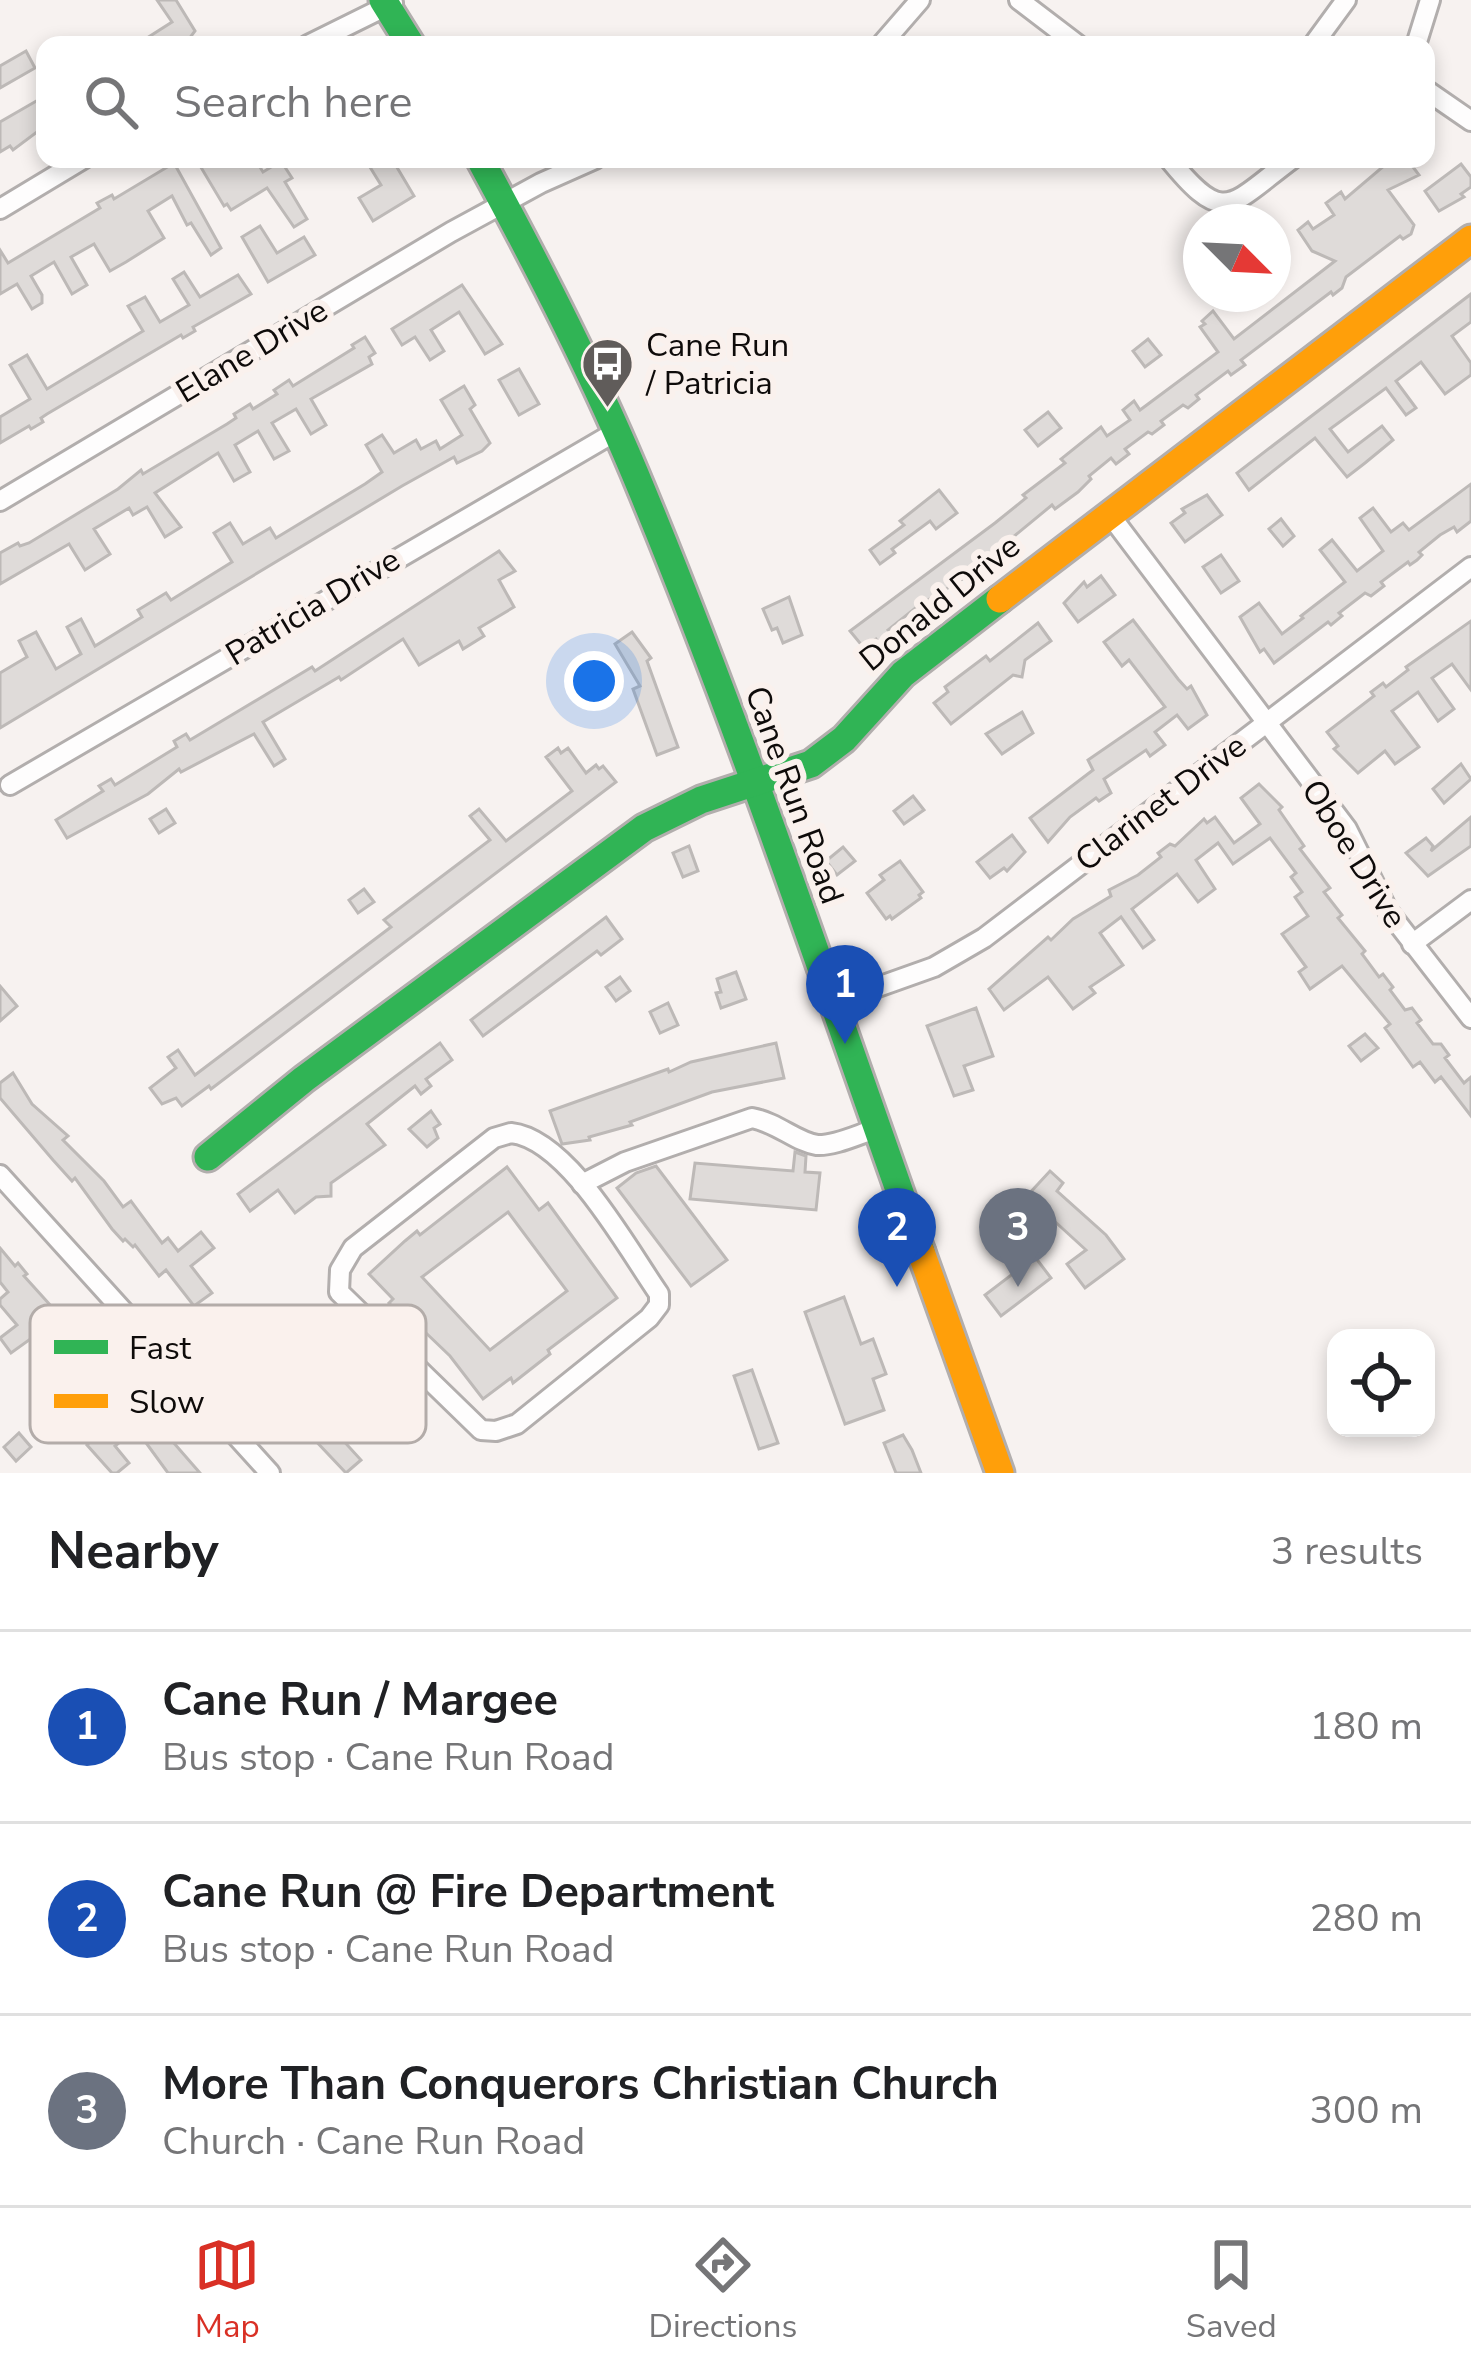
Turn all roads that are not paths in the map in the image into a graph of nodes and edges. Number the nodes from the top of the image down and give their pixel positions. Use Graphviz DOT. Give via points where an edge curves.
graph roads {
  1 [pos="920,0"];
  2 [pos="1019,0"];
  3 [pos="1346,0"];
  4 [pos="1430,0"];
  5 [pos="389,3"];
  6 [pos="325,36"];
  7 [pos="406,36"];
  8 [pos="888,36"];
  9 [pos="1066,36"];
  10 [pos="1327,36"];
  11 [pos="1419,36"];
  12 [pos="1435,97"];
  13 [pos="1471,121"];
  14 [pos="68,168"];
  15 [pos="485,168"];
  16 [pos="576,168"];
  17 [pos="1176,168"];
  18 [pos="1280,168"];
  19 [pos="504,202"];
  20 [pos="0,209"];
  21 [pos="1471,239"];
  22 [pos="617,431"];
  23 [pos="0,501"];
  24 [pos="1110,515"];
  25 [pos="1471,567"];
  26 [pos="1266,724"];
  27 [pos="752,783"];
  28 [pos="10,785"];
  29 [pos="1471,900"];
  30 [pos="1412,944"];
  31 [pos="830,1004"];
  32 [pos="1471,1018"];
  33 [pos="876,1129"];
  34 [pos="208,1157"];
  35 [pos="0,1175"];
  36 [pos="582,1184"];
  37 [pos="118,1305"];
  38 [pos="352,1305"];
  39 [pos="426,1377"];
  40 [pos="243,1443"];
  41 [pos="270,1473"];
  42 [pos="1000,1473"];
  1 -- 8 [label="street"];
  2 -- 9 [label="street"];
  3 -- 10 [label="street"];
  4 -- 11 [label="street"];
  5 -- 6 [label="street"];
  5 -- 7 [label="main road"];
  12 -- 13 [label="street"];
  14 -- 20 [label="street"];
  15 -- 19 [label="main road, Cane Run Road"];
  16 -- 19 [label="street, Elane Drive"];
  17 -- 18 [label="street" via="1198,194 1219,203"];
  19 -- 22 [label="main road, Cane Run Road"];
  19 -- 23 [label="street, Elane Drive"];
  21 -- 24 [label="main road, Donald Drive"];
  22 -- 27 [label="main road, Cane Run Road"];
  22 -- 28 [label="street, Patricia Drive"];
  24 -- 26 [label="street, Oboe Drive"];
  24 -- 27 [label="main road, Donald Drive" via="903,674 830,753"];
  25 -- 26 [label="street, Clarinet Drive"];
  26 -- 30 [label="street, Oboe Drive" via="1347,829"];
  26 -- 31 [label="street, Clarinet Drive" via="960,954"];
  27 -- 31 [label="main road, Cane Run Road"];
  27 -- 34 [label="main road, Donald Drive" via="644,828"];
  29 -- 30 [label="street"];
  30 -- 32 [label="street, Oboe Drive"];
  31 -- 33 [label="main road, Cane Run Road"];
  33 -- 36 [label="street" via="812,1144 752,1118"];
  33 -- 42 [label="main road, Cane Run Road"];
  35 -- 37 [label="street"];
  36 -- 38 [label="street" via="543,1143 511,1133 494,1138 353,1249 339,1292"];
  36 -- 39 [label="street" via="659,1294 650,1318 517,1424 496,1432 481,1430"];
  40 -- 41 [label="street"];
}
